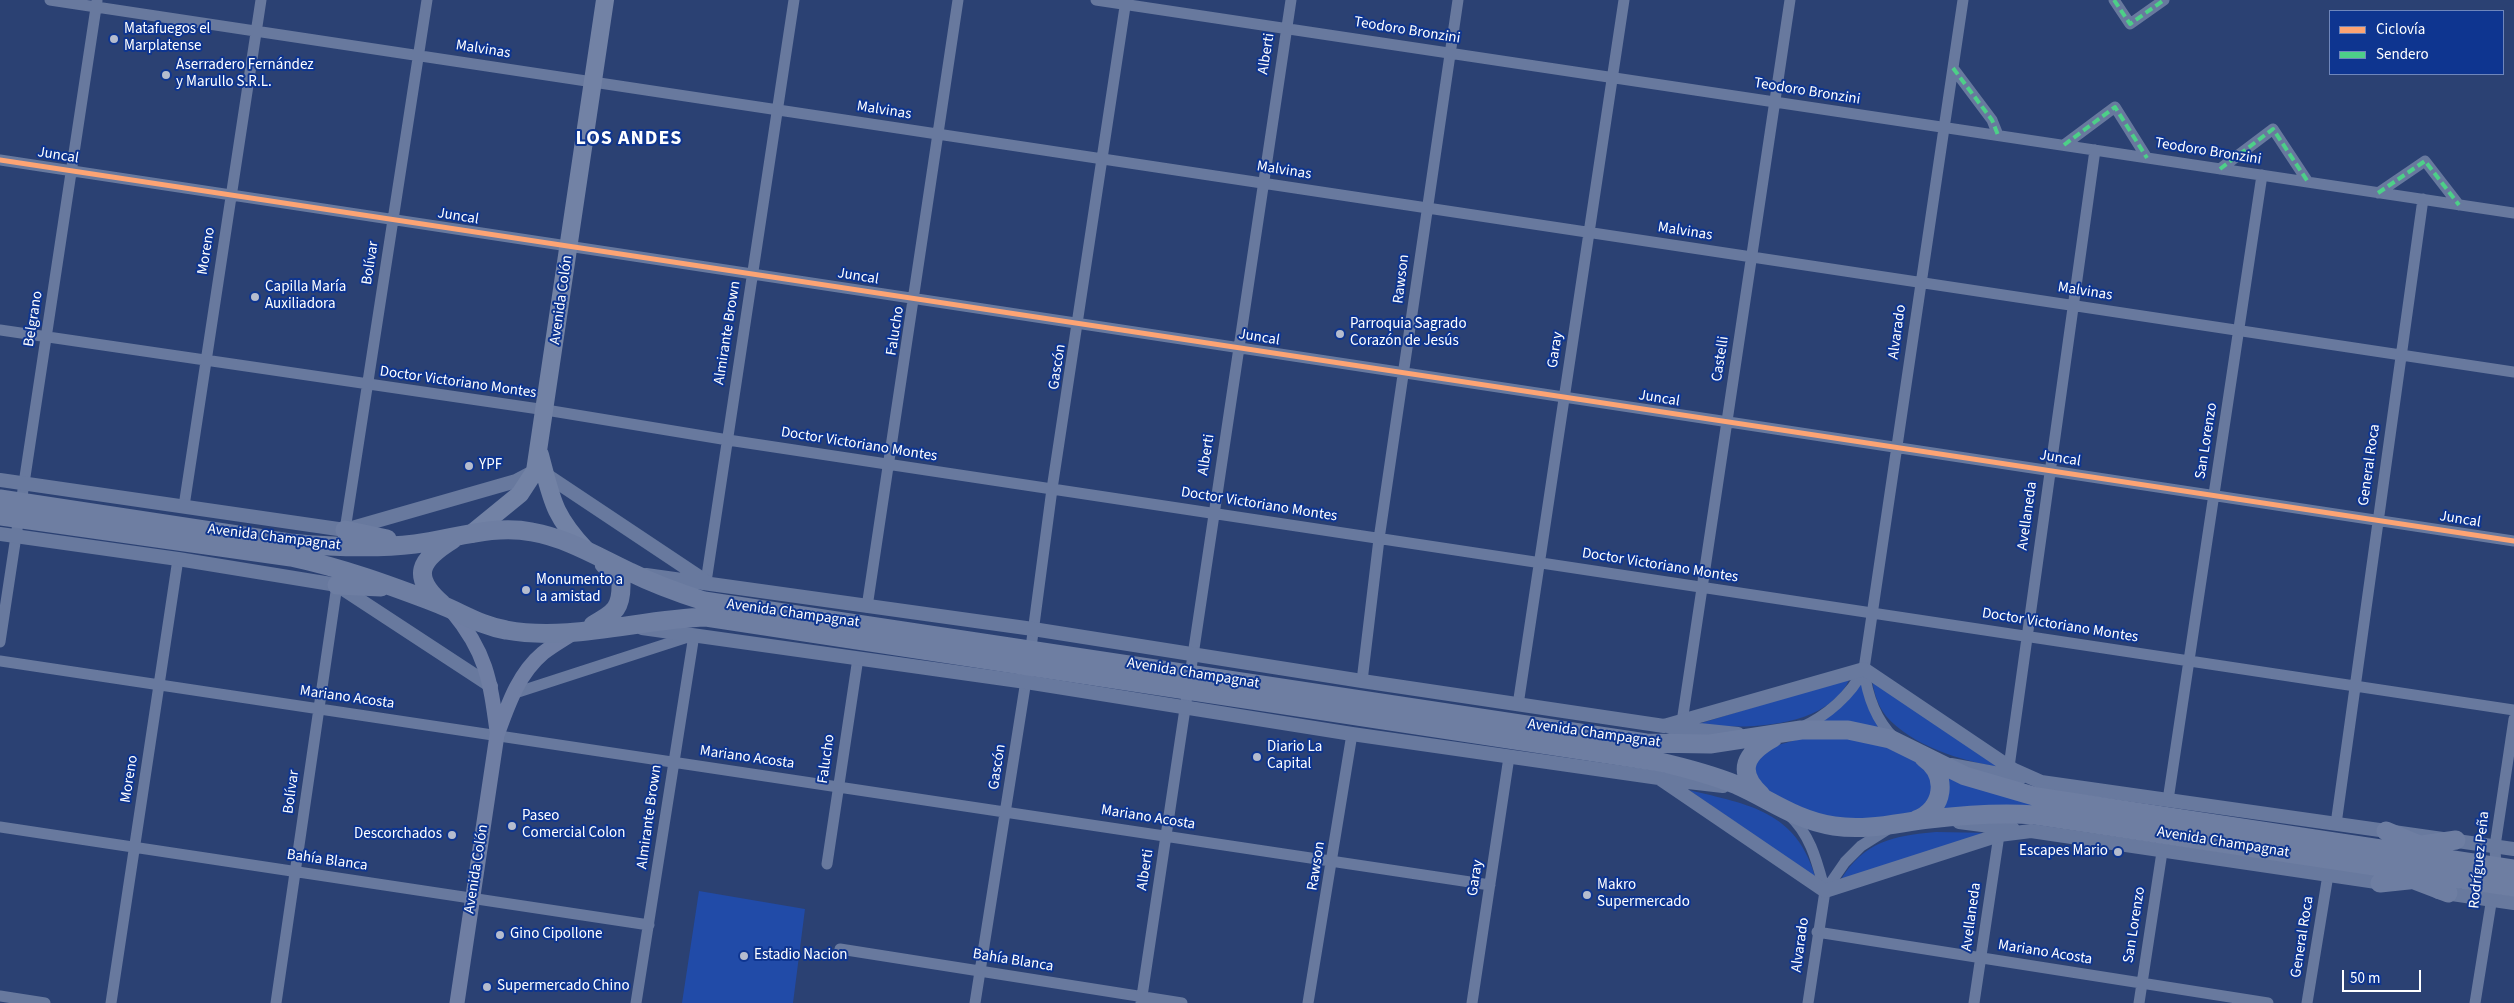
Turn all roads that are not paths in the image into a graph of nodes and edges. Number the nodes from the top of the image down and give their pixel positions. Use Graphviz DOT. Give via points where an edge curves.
graph roads {
  1 [pos="50,0"];
  2 [pos="261,0"];
  3 [pos="427,0"];
  4 [pos="605,0"];
  5 [pos="794,0"];
  6 [pos="958,0"];
  7 [pos="1096,0"];
  8 [pos="1291,0"];
  9 [pos="1458,0"];
  10 [pos="1624,0"];
  11 [pos="1790,0"];
  12 [pos="1963,0"];
  13 [pos="2114,0"];
  14 [pos="2164,0"];
  15 [pos="1125,2"];
  16 [pos="96,3"];
  17 [pos="1286,28"];
  18 [pos="256,31"];
  19 [pos="1450,53"];
  20 [pos="418,56"];
  21 [pos="1953,68"];
  22 [pos="1613,78"];
  23 [pos="593,82"];
  24 [pos="1775,102"];
  25 [pos="777,110"];
  26 [pos="1944,127"];
  27 [pos="938,134"];
  28 [pos="1998,136"];
  29 [pos="2064,145"];
  30 [pos="2095,150"];
  31 [pos="2147,158"];
  32 [pos="1102,159"];
  33 [pos="0,160"];
  34 [pos="2220,169"];
  35 [pos="71,171"];
  36 [pos="2262,175"];
  37 [pos="2308,182"];
  38 [pos="1263,183"];
  39 [pos="2378,193"];
  40 [pos="231,195"];
  41 [pos="2424,199"];
  42 [pos="2459,205"];
  43 [pos="1426,208"];
  44 [pos="2514,213"];
  45 [pos="393,220"];
  46 [pos="1589,233"];
  47 [pos="570,246"];
  48 [pos="1752,257"];
  49 [pos="752,274"];
  50 [pos="1921,283"];
  51 [pos="914,298"];
  52 [pos="2073,306"];
  53 [pos="1077,323"];
  54 [pos="0,330"];
  55 [pos="2239,331"];
  56 [pos="46,337"];
  57 [pos="1238,348"];
  58 [pos="2401,356"];
  59 [pos="206,361"];
  60 [pos="2514,372"];
  61 [pos="1405,373"];
  62 [pos="367,386"];
  63 [pos="1564,397"];
  64 [pos="546,410"];
  65 [pos="1727,422"];
  66 [pos="728,440"];
  67 [pos="1896,447"];
  68 [pos="889,464"];
  69 [pos="2050,470"];
  70 [pos="540,472"];
  71 [pos="0,480"];
  72 [pos="1052,489"];
  73 [pos="2214,496"];
  74 [pos="0,498"];
  75 [pos="184,506"];
  76 [pos="16,511"];
  77 [pos="1213,514"];
  78 [pos="2377,520"];
  79 [pos="344,530"];
  80 [pos="0,534"];
  81 [pos="464,535"];
  82 [pos="1379,539"];
  83 [pos="2514,541"];
  84 [pos="415,544"];
  85 [pos="590,552"];
  86 [pos="178,559"];
  87 [pos="1540,563"];
  88 [pos="630,573"];
  89 [pos="706,582"];
  90 [pos="338,585"];
  91 [pos="1702,587"];
  92 [pos="396,588"];
  93 [pos="867,607"];
  94 [pos="449,609"];
  95 [pos="1872,613"];
  96 [pos="621,626"];
  97 [pos="1033,629"];
  98 [pos="581,630"];
  99 [pos="694,635"];
  100 [pos="2027,636"];
  101 [pos="0,642"];
  102 [pos="1194,654"];
  103 [pos="858,658"];
  104 [pos="0,661"];
  105 [pos="2190,661"];
  106 [pos="1028,666"];
  107 [pos="1864,669"];
  108 [pos="1362,681"];
  109 [pos="159,685"];
  110 [pos="491,686"];
  111 [pos="2353,686"];
  112 [pos="1188,690"];
  113 [pos="512,694"];
  114 [pos="1518,705"];
  115 [pos="319,709"];
  116 [pos="2514,710"];
  117 [pos="2514,720"];
  118 [pos="1682,722"];
  119 [pos="1664,726"];
  120 [pos="1788,733"];
  121 [pos="1352,734"];
  122 [pos="497,735"];
  123 [pos="1761,737"];
  124 [pos="1910,748"];
  125 [pos="1509,757"];
  126 [pos="673,762"];
  127 [pos="1938,763"];
  128 [pos="2009,767"];
  129 [pos="1659,778"];
  130 [pos="2041,782"];
  131 [pos="839,786"];
  132 [pos="1749,791"];
  133 [pos="2168,800"];
  134 [pos="1777,807"];
  135 [pos="1006,812"];
  136 [pos="1931,819"];
  137 [pos="1908,822"];
  138 [pos="2336,824"];
  139 [pos="0,827"];
  140 [pos="2031,831"];
  141 [pos="2386,831"];
  142 [pos="1999,835"];
  143 [pos="1166,836"];
  144 [pos="2456,840"];
  145 [pos="2420,846"];
  146 [pos="2494,846"];
  147 [pos="134,847"];
  148 [pos="2514,849"];
  149 [pos="2162,852"];
  150 [pos="1333,861"];
  151 [pos="827,864"];
  152 [pos="2381,866"];
  153 [pos="296,871"];
  154 [pos="2328,875"];
  155 [pos="2450,877"];
  156 [pos="2499,880"];
  157 [pos="1490,885"];
  158 [pos="2514,886"];
  159 [pos="1824,891"];
  160 [pos="473,898"];
  161 [pos="2514,903"];
  162 [pos="649,925"];
  163 [pos="1818,932"];
  164 [pos="840,949"];
  165 [pos="1981,959"];
  166 [pos="980,972"];
  167 [pos="2142,983"];
  168 [pos="0,996"];
  169 [pos="1142,1000"];
  170 [pos="45,1003"];
  171 [pos="111,1003"];
  172 [pos="276,1003"];
  173 [pos="457,1003"];
  174 [pos="636,1003"];
  175 [pos="975,1003"];
  176 [pos="1182,1003"];
  177 [pos="1308,1003"];
  178 [pos="1472,1003"];
  179 [pos="1808,1003"];
  180 [pos="1974,1003"];
  181 [pos="2139,1003"];
  182 [pos="2268,1003"];
  183 [pos="2307,1003"];
  184 [pos="2475,1003"];
  1 -- 16 [label="street, Malvinas"];
  2 -- 18 [label="street, Moreno"];
  3 -- 20 [label="street, Bolívar"];
  4 -- 23 [label="main road, Avenida Colón"];
  5 -- 25 [label="street, Almirante Brown"];
  6 -- 27 [label="street, Falucho"];
  7 -- 15 [label="street, Teodoro Bronzini"];
  8 -- 17 [label="street, Alberti"];
  9 -- 19 [label="street, Rawson"];
  10 -- 22 [label="street, Garay"];
  11 -- 24 [label="street, Castelli"];
  12 -- 21 [label="street, Alvarado"];
  13 -- 14 [label="street" via="2130,24"];
  15 -- 17 [label="street, Teodoro Bronzini"];
  15 -- 32 [label="street, Gascón"];
  16 -- 18 [label="street, Malvinas"];
  16 -- 35 [label="street, Belgrano"];
  17 -- 19 [label="street, Teodoro Bronzini"];
  17 -- 38 [label="street, Alberti"];
  18 -- 20 [label="street, Malvinas"];
  18 -- 40 [label="street, Moreno"];
  19 -- 22 [label="street, Teodoro Bronzini"];
  19 -- 43 [label="street, Rawson"];
  20 -- 23 [label="street, Malvinas"];
  20 -- 45 [label="street, Bolívar"];
  21 -- 26 [label="street, Alvarado"];
  21 -- 28 [label="street" via="1992,120"];
  22 -- 24 [label="street, Teodoro Bronzini"];
  22 -- 46 [label="street, Garay"];
  23 -- 25 [label="street, Malvinas"];
  23 -- 47 [label="main road, Avenida Colón"];
  24 -- 26 [label="street, Teodoro Bronzini"];
  24 -- 48 [label="street, Castelli"];
  25 -- 27 [label="street, Malvinas"];
  25 -- 49 [label="street, Almirante Brown"];
  26 -- 28 [label="street, Teodoro Bronzini"];
  26 -- 50 [label="street, Alvarado"];
  27 -- 32 [label="street, Malvinas"];
  27 -- 51 [label="street, Falucho"];
  28 -- 29 [label="street, Teodoro Bronzini"];
  29 -- 30 [label="street, Teodoro Bronzini"];
  29 -- 31 [label="street" via="2115,107"];
  30 -- 31 [label="street, Teodoro Bronzini"];
  30 -- 52 [label="street, Avellaneda"];
  31 -- 34 [label="street, Teodoro Bronzini"];
  32 -- 38 [label="street, Malvinas"];
  32 -- 53 [label="street, Gascón"];
  33 -- 35 [label="street, Juncal"];
  34 -- 36 [label="street, Teodoro Bronzini"];
  34 -- 37 [label="street" via="2273,129"];
  35 -- 40 [label="street, Juncal"];
  35 -- 56 [label="street, Belgrano"];
  36 -- 37 [label="street, Teodoro Bronzini"];
  36 -- 55 [label="street, San Lorenzo"];
  37 -- 39 [label="street, Teodoro Bronzini"];
  38 -- 43 [label="street, Malvinas"];
  38 -- 57 [label="street, Alberti"];
  39 -- 41 [label="street, Teodoro Bronzini"];
  39 -- 42 [label="street" via="2425,161"];
  40 -- 45 [label="street, Juncal"];
  40 -- 59 [label="street, Moreno"];
  41 -- 42 [label="street, Teodoro Bronzini"];
  41 -- 58 [label="street, General Roca"];
  42 -- 44 [label="street, Teodoro Bronzini"];
  43 -- 46 [label="street, Malvinas"];
  43 -- 61 [label="street, Rawson"];
  45 -- 47 [label="street, Juncal"];
  45 -- 62 [label="street, Bolívar"];
  46 -- 48 [label="street, Malvinas"];
  46 -- 63 [label="street, Garay"];
  47 -- 49 [label="street, Juncal"];
  47 -- 64 [label="main road, Avenida Colón"];
  48 -- 50 [label="street, Malvinas"];
  48 -- 65 [label="street, Castelli"];
  49 -- 51 [label="street, Juncal"];
  49 -- 66 [label="street, Almirante Brown"];
  50 -- 52 [label="street, Malvinas"];
  50 -- 67 [label="street, Alvarado"];
  51 -- 53 [label="street, Juncal"];
  51 -- 68 [label="street, Falucho"];
  52 -- 55 [label="street, Malvinas"];
  52 -- 69 [label="street, Avellaneda"];
  53 -- 57 [label="street, Juncal"];
  53 -- 72 [label="street, Gascón"];
  54 -- 56 [label="street, Doctor Victoriano Montes"];
  55 -- 58 [label="street, Malvinas"];
  55 -- 73 [label="street, San Lorenzo"];
  56 -- 59 [label="street, Doctor Victoriano Montes"];
  56 -- 76 [label="street, Belgrano"];
  57 -- 61 [label="street, Juncal"];
  57 -- 77 [label="street, Alberti"];
  58 -- 60 [label="street, Malvinas"];
  58 -- 78 [label="street, General Roca"];
  59 -- 62 [label="street, Doctor Victoriano Montes"];
  59 -- 75 [label="street, Moreno"];
  61 -- 63 [label="street, Juncal"];
  61 -- 82 [label="street, Rawson"];
  62 -- 64 [label="street, Doctor Victoriano Montes"];
  62 -- 79 [label="street, Bolívar"];
  63 -- 65 [label="street, Juncal"];
  63 -- 87 [label="street, Garay"];
  64 -- 66 [label="street, Doctor Victoriano Montes"];
  64 -- 70 [label="main road, Avenida Colón" via="539,452"];
  65 -- 67 [label="street, Juncal"];
  65 -- 91 [label="street, Castelli"];
  66 -- 68 [label="street, Doctor Victoriano Montes"];
  66 -- 89 [label="street, Almirante Brown"];
  67 -- 69 [label="street, Juncal"];
  67 -- 95 [label="street, Alvarado"];
  68 -- 72 [label="street, Doctor Victoriano Montes"];
  68 -- 93 [label="street, Falucho"];
  69 -- 73 [label="street, Juncal"];
  69 -- 100 [label="street, Avellaneda"];
  70 -- 79 [label="street, Avenida Champagnat"];
  70 -- 81 [label="main road, Avenida Colón" via="520,494"];
  70 -- 85 [label="main road, Avenida Colón" via="560,519"];
  70 -- 89 [label="street, Avenida Champagnat"];
  71 -- 76 [label="street, Avenida Champagnat"];
  72 -- 77 [label="street, Doctor Victoriano Montes"];
  72 -- 97 [label="street, Gascón"];
  73 -- 78 [label="street, Juncal"];
  73 -- 105 [label="street, San Lorenzo"];
  74 -- 76 [label="highway, Avenida Champagnat"];
  75 -- 76 [label="street, Avenida Champagnat"];
  75 -- 79 [label="street, Avenida Champagnat"];
  76 -- 80 [label="street, Avenida Champagnat"];
  76 -- 84 [label="highway, Avenida Champagnat" via="290,543 357,547"];
  76 -- 86 [label="street, Avenida Champagnat"];
  76 -- 92 [label="highway, Avenida Champagnat" via="291,557 363,574"];
  76 -- 101 [label="street, Belgrano"];
  77 -- 82 [label="street, Doctor Victoriano Montes"];
  77 -- 102 [label="street, Alberti"];
  78 -- 83 [label="street, Juncal"];
  78 -- 111 [label="street, General Roca"];
  79 -- 84 [label="highway"];
  81 -- 84 [label="highway, Avenida Champagnat"];
  81 -- 85 [label="highway, Avenida Champagnat" via="512,530 532,532"];
  81 -- 94 [label="highway, Avenida Colón" via="430,555 422,569 425,585"];
  82 -- 87 [label="street, Doctor Victoriano Montes"];
  82 -- 108 [label="street, Rawson"];
  85 -- 88 [label="highway, Avenida Champagnat"];
  85 -- 98 [label="highway, Avenida Colón" via="621,581 622,598 612,614"];
  86 -- 90 [label="street, Avenida Champagnat"];
  86 -- 109 [label="street, Moreno"];
  87 -- 91 [label="street, Doctor Victoriano Montes"];
  87 -- 114 [label="street, Garay"];
  88 -- 89 [label="street, Avenida Champagnat"];
  88 -- 106 [label="highway, Avenida Champagnat" via="704,601"];
  89 -- 93 [label="street, Avenida Champagnat"];
  90 -- 92 [label="highway"];
  90 -- 110 [label="street, Avenida Champagnat"];
  90 -- 115 [label="street, Bolívar"];
  91 -- 95 [label="street, Doctor Victoriano Montes"];
  91 -- 118 [label="street, Castelli"];
  92 -- 94 [label="highway, Avenida Champagnat"];
  93 -- 97 [label="street, Avenida Champagnat"];
  94 -- 98 [label="highway, Avenida Champagnat" via="480,624 506,630 533,633"];
  94 -- 110 [label="main road, Avenida Colón" via="470,632 482,654"];
  95 -- 100 [label="street, Doctor Victoriano Montes"];
  95 -- 107 [label="street, Alvarado"];
  96 -- 98 [label="highway, Avenida Champagnat"];
  96 -- 99 [label="street, Avenida Champagnat"];
  96 -- 106 [label="highway, Avenida Champagnat" via="670,618 706,617"];
  97 -- 102 [label="street, Avenida Champagnat"];
  97 -- 106 [label="street, Gascón"];
  98 -- 113 [label="main road, Avenida Colón" via="543,653"];
  99 -- 103 [label="street, Avenida Champagnat"];
  99 -- 113 [label="street, Avenida Champagnat"];
  99 -- 126 [label="street, Almirante Brown"];
  100 -- 105 [label="street, Doctor Victoriano Montes"];
  100 -- 128 [label="street, Avellaneda"];
  102 -- 108 [label="street, Avenida Champagnat"];
  102 -- 112 [label="street, Alberti"];
  103 -- 106 [label="street, Avenida Champagnat"];
  103 -- 131 [label="street, Falucho"];
  104 -- 109 [label="street, Mariano Acosta"];
  105 -- 111 [label="street, Doctor Victoriano Montes"];
  105 -- 133 [label="street, San Lorenzo"];
  106 -- 112 [label="highway, Avenida Champagnat"];
  106 -- 112 [label="street, Avenida Champagnat"];
  106 -- 135 [label="street, Gascón"];
  107 -- 118 [label="street, Avenida Champagnat"];
  107 -- 120 [label="street, Alvarado" via="1835,705 1812,722"];
  107 -- 124 [label="street, Alvarado" via="1866,690 1877,716 1888,732"];
  107 -- 128 [label="street, Avenida Champagnat"];
  108 -- 114 [label="street, Avenida Champagnat"];
  109 -- 115 [label="street, Mariano Acosta"];
  109 -- 147 [label="street, Moreno"];
  110 -- 122 [label="main road, Avenida Colón"];
  111 -- 116 [label="street, Doctor Victoriano Montes"];
  111 -- 138 [label="street, General Roca"];
  112 -- 121 [label="street, Avenida Champagnat"];
  112 -- 123 [label="highway, Avenida Champagnat" via="1646,743 1710,744"];
  112 -- 132 [label="highway, Avenida Champagnat" via="1660,762"];
  112 -- 143 [label="street, Alberti"];
  113 -- 122 [label="main road, Avenida Colón"];
  114 -- 119 [label="street, Avenida Champagnat"];
  115 -- 122 [label="street, Mariano Acosta"];
  115 -- 153 [label="street, Bolívar"];
  117 -- 146 [label="street, Rodríguez Peña"];
  118 -- 119 [label="street, Avenida Champagnat"];
  119 -- 123 [label="street, Avenida Champagnat"];
  120 -- 123 [label="highway, Avenida Champagnat"];
  120 -- 124 [label="highway, Avenida Champagnat" via="1818,728 1848,730 1876,735"];
  120 -- 134 [label="highway" via="1756,747 1747,761 1746,773 1751,784"];
  121 -- 125 [label="street, Avenida Champagnat"];
  121 -- 150 [label="street, Rawson"];
  122 -- 126 [label="street, Mariano Acosta"];
  122 -- 160 [label="main road, Avenida Colón"];
  124 -- 127 [label="highway, Avenida Champagnat"];
  124 -- 137 [label="highway" via="1936,771 1940,794 1930,813"];
  125 -- 129 [label="street, Avenida Champagnat"];
  125 -- 157 [label="street, Garay"];
  126 -- 131 [label="street, Mariano Acosta"];
  126 -- 162 [label="street, Almirante Brown"];
  127 -- 130 [label="street, Avenida Champagnat"];
  127 -- 152 [label="highway, Avenida Champagnat" via="1982,782 2037,798"];
  128 -- 130 [label="street, Avenida Champagnat"];
  129 -- 132 [label="street, Avenida Champagnat"];
  129 -- 159 [label="street, Avenida Champagnat"];
  130 -- 133 [label="street, Avenida Champagnat"];
  131 -- 135 [label="street, Mariano Acosta"];
  131 -- 151 [label="street, Falucho"];
  132 -- 134 [label="highway, Avenida Champagnat"];
  133 -- 138 [label="street, Avenida Champagnat"];
  134 -- 137 [label="highway, Avenida Champagnat" via="1801,818 1842,827 1868,828"];
  134 -- 159 [label="street, Alvarado" via="1795,821 1810,843"];
  135 -- 143 [label="street, Mariano Acosta"];
  135 -- 166 [label="street, Gascón"];
  136 -- 137 [label="highway, Avenida Champagnat"];
  136 -- 140 [label="street, Avenida Champagnat"];
  136 -- 152 [label="highway, Avenida Champagnat" via="1990,814 2035,815"];
  137 -- 159 [label="street, Alvarado" via="1880,833 1861,846"];
  138 -- 141 [label="street, Avenida Champagnat"];
  139 -- 147 [label="street, Bahía Blanca"];
  140 -- 142 [label="street, Avenida Champagnat"];
  140 -- 149 [label="street, Avenida Champagnat"];
  141 -- 144 [label="street, Avenida Champagnat"];
  141 -- 145 [label="highway"];
  142 -- 159 [label="street, Avenida Champagnat"];
  142 -- 165 [label="street, Avellaneda"];
  143 -- 150 [label="street, Mariano Acosta"];
  143 -- 169 [label="street, Alberti"];
  144 -- 145 [label="highway"];
  144 -- 146 [label="street, Avenida Champagnat"];
  145 -- 152 [label="highway"];
  145 -- 155 [label="highway"];
  146 -- 148 [label="street, Avenida Champagnat"];
  146 -- 156 [label="street, Rodríguez Peña"];
  147 -- 153 [label="street, Bahía Blanca"];
  147 -- 171 [label="street, Moreno"];
  149 -- 154 [label="street, Avenida Champagnat"];
  149 -- 167 [label="street, San Lorenzo"];
  150 -- 157 [label="street, Mariano Acosta"];
  150 -- 177 [label="street, Rawson"];
  152 -- 154 [label="street, Avenida Champagnat"];
  152 -- 155 [label="highway, Avenida Champagnat"];
  152 -- 155 [label="street, Avenida Champagnat"];
  152 -- 155 [label="highway" via="2413,879"];
  153 -- 160 [label="street, Bahía Blanca"];
  153 -- 172 [label="street, Bolívar"];
  154 -- 183 [label="street, General Roca"];
  155 -- 156 [label="highway, Avenida Champagnat"];
  156 -- 158 [label="highway, Avenida Champagnat"];
  156 -- 161 [label="street, Avenida Champagnat"];
  156 -- 184 [label="street, Rodríguez Peña"];
  157 -- 178 [label="street, Garay"];
  159 -- 163 [label="street, Alvarado"];
  160 -- 162 [label="street, Bahía Blanca"];
  160 -- 173 [label="main road, Avenida Colón"];
  162 -- 174 [label="street, Almirante Brown"];
  163 -- 165 [label="street, Mariano Acosta"];
  163 -- 179 [label="street, Alvarado"];
  164 -- 166 [label="street, Bahía Blanca"];
  165 -- 167 [label="street, Mariano Acosta"];
  165 -- 180 [label="street, Avellaneda"];
  166 -- 169 [label="street, Bahía Blanca"];
  166 -- 175 [label="street, Gascón"];
  167 -- 181 [label="street, San Lorenzo"];
  167 -- 182 [label="street, Mariano Acosta"];
  168 -- 170 [label="street"];
  169 -- 176 [label="street, Bahía Blanca"];
}
